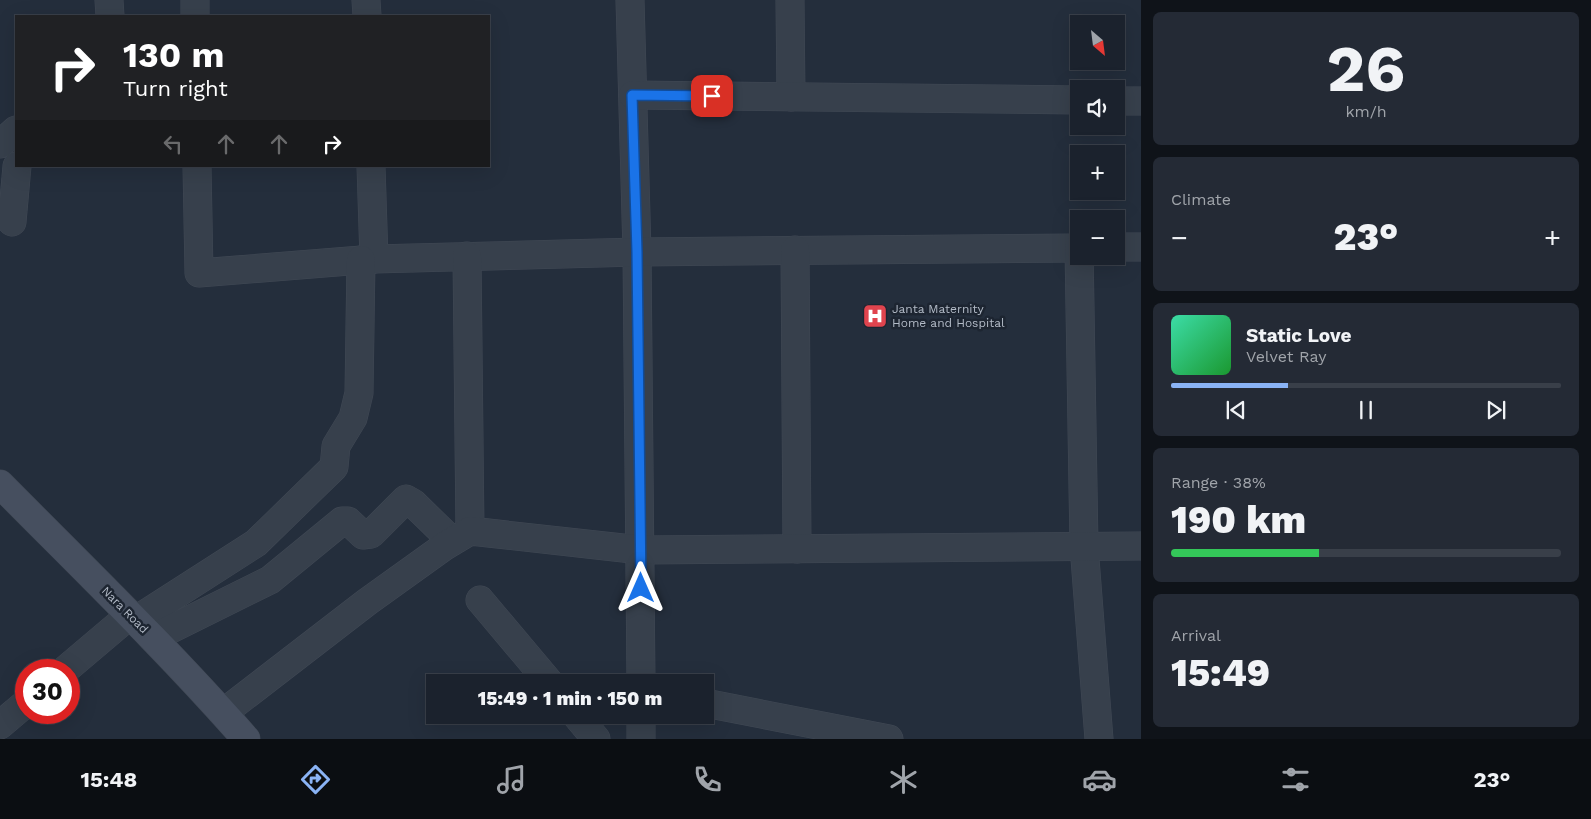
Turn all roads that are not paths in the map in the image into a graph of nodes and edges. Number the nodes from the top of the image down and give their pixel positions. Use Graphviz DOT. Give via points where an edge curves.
graph roads {
  1 [pos="110,0"];
  2 [pos="194,0"];
  3 [pos="366,0"];
  4 [pos="630,0"];
  5 [pos="790,0"];
  6 [pos="110,15"];
  7 [pos="195,15"];
  8 [pos="367,15"];
  9 [pos="632,95"];
  10 [pos="792,97"];
  11 [pos="1070,100"];
  12 [pos="1125,101"];
  13 [pos="1141,101"];
  14 [pos="15,131"];
  15 [pos="0,144"];
  16 [pos="17,167"];
  17 [pos="197,167"];
  18 [pos="371,167"];
  19 [pos="12,222"];
  20 [pos="1125,247"];
  21 [pos="1141,247"];
  22 [pos="1070,248"];
  23 [pos="794,250"];
  24 [pos="637,252"];
  25 [pos="467,256"];
  26 [pos="367,260"];
  27 [pos="1079,265"];
  28 [pos="0,484"];
  29 [pos="461,536"];
  30 [pos="1084,546"];
  31 [pos="1141,546"];
  32 [pos="797,549"];
  33 [pos="641,550"];
  34 [pos="480,600"];
  35 [pos="140,624"];
  36 [pos="80,661"];
  37 [pos="542,674"];
  38 [pos="641,674"];
  39 [pos="714,705"];
  40 [pos="223,713"];
  41 [pos="584,724"];
  42 [pos="641,724"];
  43 [pos="246,739"];
  44 [pos="596,739"];
  45 [pos="641,739"];
  46 [pos="889,739"];
  47 [pos="1099,739"];
  1 -- 6 [label="street"];
  2 -- 7 [label="street"];
  3 -- 8 [label="street"];
  4 -- 9 [label="street"];
  5 -- 10 [label="street"];
  9 -- 10 [label="street"];
  9 -- 24 [label="street"];
  10 -- 11 [label="street"];
  12 -- 13 [label="street"];
  14 -- 15 [label="street"];
  16 -- 19 [label="street"];
  17 -- 26 [label="street" via="199,273"];
  18 -- 26 [label="street"];
  20 -- 21 [label="street"];
  22 -- 23 [label="street"];
  23 -- 24 [label="street"];
  23 -- 32 [label="street"];
  24 -- 25 [label="street"];
  24 -- 33 [label="street"];
  25 -- 26 [label="street"];
  25 -- 29 [label="street"];
  26 -- 35 [label="street" via="359,393 352,418 336,446 334,467 256,543"];
  27 -- 30 [label="street"];
  28 -- 35 [label="main road, Nara Road"];
  29 -- 33 [label="street"];
  29 -- 35 [label="street" via="406,500 371,534 363,535 348,521 342,521 270,580"];
  29 -- 40 [label="street" via="367,602"];
  30 -- 31 [label="street"];
  30 -- 32 [label="street"];
  30 -- 47 [label="street"];
  32 -- 33 [label="street"];
  33 -- 38 [label="street"];
  34 -- 37 [label="street"];
  35 -- 36 [label="street"];
  35 -- 40 [label="main road, Nara Road"];
  39 -- 46 [label="street"];
  40 -- 43 [label="main road, Nara Road"];
  41 -- 44 [label="street"];
  42 -- 45 [label="street"];
}
